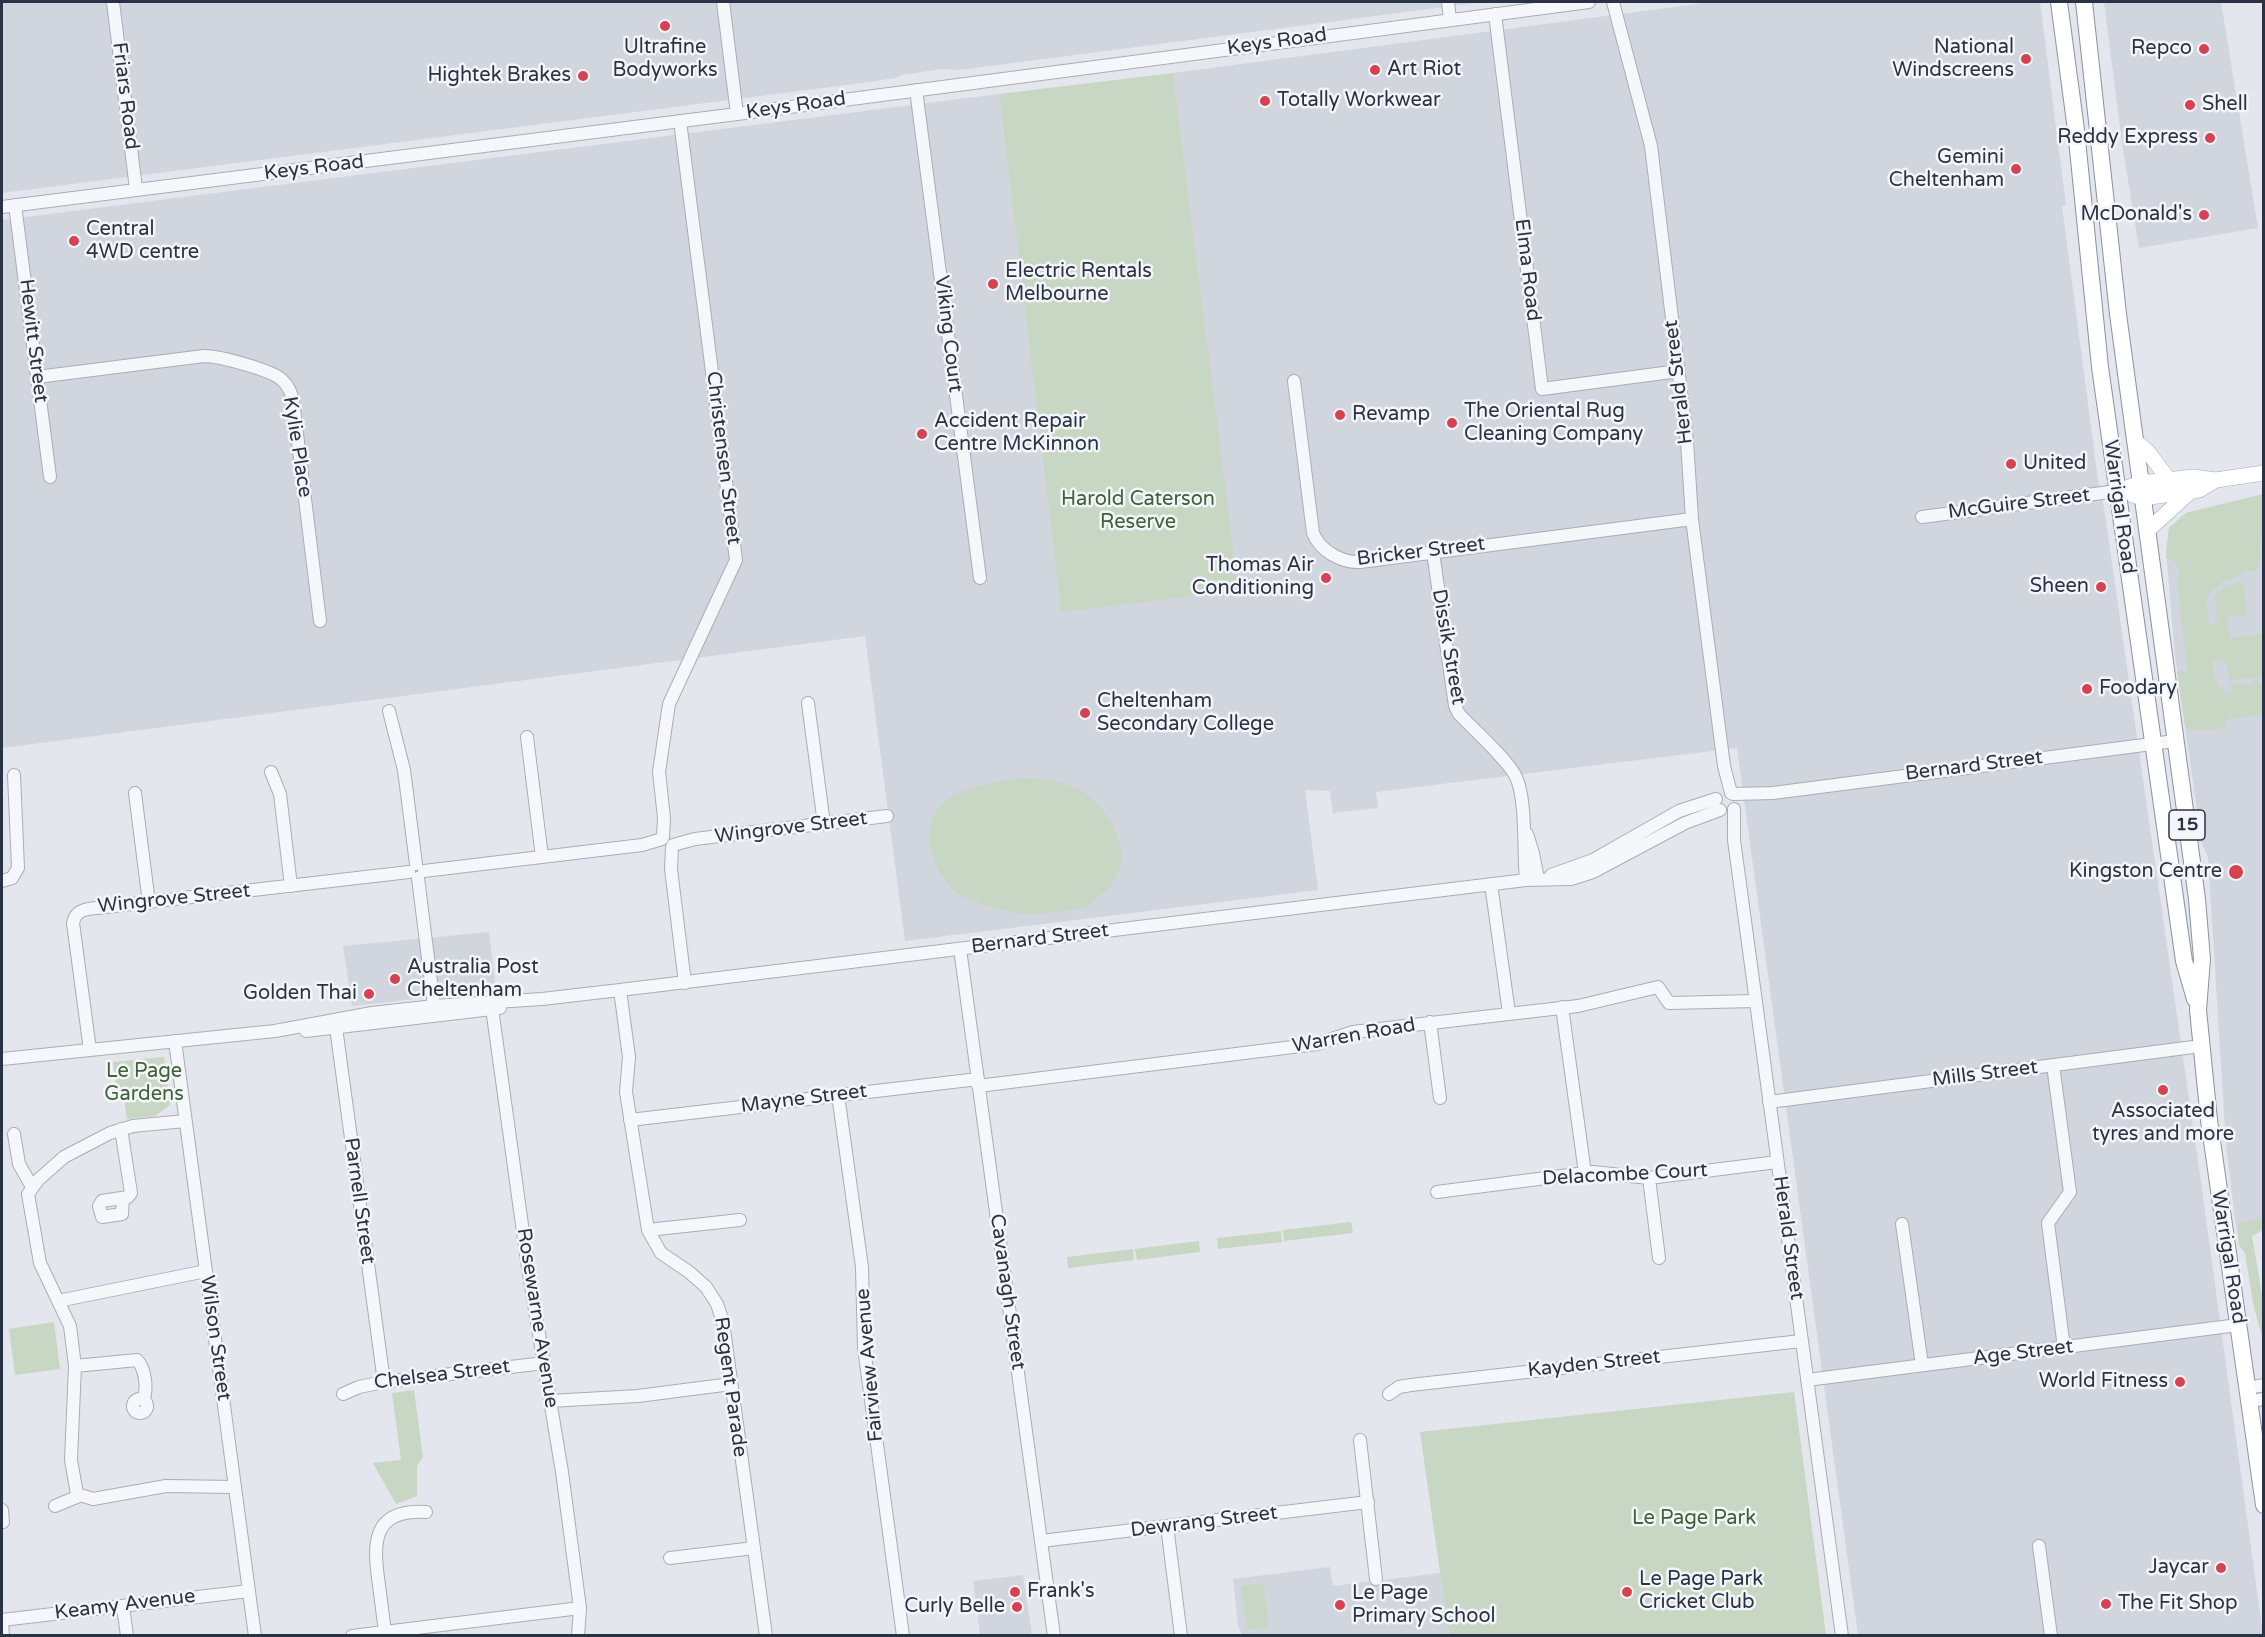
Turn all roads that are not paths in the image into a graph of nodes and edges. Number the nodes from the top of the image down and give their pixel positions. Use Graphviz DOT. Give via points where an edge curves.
graph roads {
  1 [pos="113,2"];
  2 [pos="723,2"];
  3 [pos="1448,2"];
  4 [pos="1589,2"];
  5 [pos="1613,2"];
  6 [pos="2059,2"];
  7 [pos="2084,2"];
  8 [pos="1496,14"];
  9 [pos="1450,20"];
  10 [pos="916,90"];
  11 [pos="737,114"];
  12 [pos="680,121"];
  13 [pos="136,189"];
  14 [pos="15,205"];
  15 [pos="2,207"];
  16 [pos="1679,371"];
  17 [pos="37,376"];
  18 [pos="1294,381"];
  19 [pos="2135,441"];
  20 [pos="2264,473"];
  21 [pos="50,477"];
  22 [pos="2169,480"];
  23 [pos="2216,480"];
  24 [pos="2117,491"];
  25 [pos="2142,491"];
  26 [pos="2191,491"];
  27 [pos="1922,517"];
  28 [pos="1692,519"];
  29 [pos="2148,530"];
  30 [pos="1433,552"];
  31 [pos="980,578"];
  32 [pos="320,621"];
  33 [pos="808,703"];
  34 [pos="389,711"];
  35 [pos="527,737"];
  36 [pos="2175,741"];
  37 [pos="2152,743"];
  38 [pos="271,772"];
  39 [pos="14,775"];
  40 [pos="135,792"];
  41 [pos="1727,802"];
  42 [pos="887,816"];
  43 [pos="824,824"];
  44 [pos="667,842"];
  45 [pos="542,856"];
  46 [pos="417,871"];
  47 [pos="1532,879"];
  48 [pos="2,881"];
  49 [pos="1491,884"];
  50 [pos="291,886"];
  51 [pos="149,903"];
  52 [pos="960,949"];
  53 [pos="685,983"];
  54 [pos="620,990"];
  55 [pos="1755,1001"];
  56 [pos="492,1005"];
  57 [pos="1562,1007"];
  58 [pos="435,1010"];
  59 [pos="2198,1010"];
  60 [pos="1509,1013"];
  61 [pos="1430,1022"];
  62 [pos="335,1024"];
  63 [pos="175,1041"];
  64 [pos="2201,1046"];
  65 [pos="90,1050"];
  66 [pos="2,1059"];
  67 [pos="2053,1065"];
  68 [pos="978,1082"];
  69 [pos="838,1095"];
  70 [pos="1440,1098"];
  71 [pos="1770,1102"];
  72 [pos="185,1115"];
  73 [pos="630,1120"];
  74 [pos="121,1129"];
  75 [pos="14,1134"];
  76 [pos="1777,1162"];
  77 [pos="1585,1173"];
  78 [pos="1649,1178"];
  79 [pos="32,1187"];
  80 [pos="1437,1192"];
  81 [pos="123,1198"];
  82 [pos="740,1220"];
  83 [pos="1902,1224"];
  84 [pos="648,1230"];
  85 [pos="1659,1258"];
  86 [pos="206,1271"];
  87 [pos="58,1300"];
  88 [pos="2238,1325"];
  89 [pos="1801,1341"];
  90 [pos="2064,1348"];
  91 [pos="544,1362"];
  92 [pos="1922,1365"];
  93 [pos="75,1366"];
  94 [pos="1807,1380"];
  95 [pos="384,1382"];
  96 [pos="732,1384"];
  97 [pos="2256,1393"];
  98 [pos="343,1394"];
  99 [pos="1389,1394"];
  100 [pos="143,1400"];
  101 [pos="550,1401"];
  102 [pos="1360,1440"];
  103 [pos="235,1482"];
  104 [pos="79,1496"];
  105 [pos="1368,1502"];
  106 [pos="2264,1504"];
  107 [pos="55,1506"];
  108 [pos="426,1512"];
  109 [pos="1167,1526"];
  110 [pos="1041,1541"];
  111 [pos="2039,1546"];
  112 [pos="754,1548"];
  113 [pos="670,1558"];
  114 [pos="1376,1579"];
  115 [pos="249,1591"];
  116 [pos="123,1606"];
  117 [pos="580,1608"];
  118 [pos="2,1621"];
  119 [pos="385,1632"];
  120 [pos="3,1635"];
  121 [pos="126,1635"];
  122 [pos="255,1635"];
  123 [pos="352,1635"];
  124 [pos="578,1635"];
  125 [pos="766,1635"];
  126 [pos="903,1635"];
  127 [pos="1053,1635"];
  128 [pos="1181,1635"];
  129 [pos="1842,1635"];
  130 [pos="2051,1635"];
  1 -- 13 [label="street, Friars Road"];
  2 -- 11 [label="street"];
  3 -- 9 [label="street"];
  4 -- 8 [label="street, Keys Road"];
  5 -- 16 [label="street, Herald Street" via="1651,146"];
  6 -- 24 [label="highway, Warrigal Road / 15"];
  7 -- 19 [label="highway, Warrigal Road / 15"];
  8 -- 9 [label="street, Keys Road"];
  8 -- 16 [label="street, Elma Road" via="1542,389"];
  9 -- 10 [label="street, Keys Road"];
  10 -- 11 [label="street, Keys Road"];
  10 -- 31 [label="street, Viking Court"];
  11 -- 12 [label="street, Keys Road"];
  12 -- 13 [label="street, Keys Road"];
  12 -- 44 [label="street, Christensen Street" via="736,560 669,704 659,772"];
  13 -- 14 [label="street, Keys Road"];
  14 -- 15 [label="street, Keys Road"];
  14 -- 17 [label="street, Hewitt Street"];
  16 -- 28 [label="street, Herald Street"];
  17 -- 21 [label="street, Hewitt Street"];
  17 -- 32 [label="street, Kylie Place" via="204,356 280,378 293,401"];
  18 -- 30 [label="street, Bricker Street" via="1318,543 1353,562"];
  19 -- 22 [label="main road"];
  19 -- 25 [label="highway, Warrigal Road / 15"];
  20 -- 23 [label="main road"];
  22 -- 23 [label="main road"];
  22 -- 25 [label="main road"];
  23 -- 26 [label="main road"];
  24 -- 25 [label="main road"];
  24 -- 27 [label="street, McGuire Street"];
  24 -- 37 [label="highway, Warrigal Road / 15"];
  25 -- 26 [label="main road"];
  25 -- 29 [label="highway, Warrigal Road / 15"];
  26 -- 29 [label="main road"];
  28 -- 30 [label="street, Bricker Street"];
  28 -- 41 [label="street, Herald Street"];
  29 -- 36 [label="highway, Warrigal Road / 15"];
  30 -- 47 [label="street, Dissik Street" via="1455,706 1514,774 1533,853"];
  33 -- 43 [label="street"];
  34 -- 46 [label="street" via="404,770"];
  35 -- 45 [label="street"];
  36 -- 37 [label="street, Bernard Street"];
  36 -- 59 [label="highway, Warrigal Road / 15" via="2197,899 2202,959"];
  37 -- 41 [label="street, Bernard Street"];
  37 -- 59 [label="highway, Warrigal Road / 15" via="2184,961"];
  38 -- 50 [label="street" via="280,794"];
  39 -- 48 [label="street" via="18,868 12,878"];
  40 -- 51 [label="street"];
  41 -- 47 [label="street, Bernard Street" via="1679,811 1593,860"];
  41 -- 55 [label="street, Herald Street"];
  42 -- 43 [label="street, Wingrove Street"];
  43 -- 44 [label="street, Wingrove Street"];
  44 -- 45 [label="street, Wingrove Street"];
  44 -- 53 [label="street, Christensen Street"];
  45 -- 46 [label="street, Wingrove Street"];
  46 -- 50 [label="street, Wingrove Street"];
  46 -- 58 [label="street"];
  47 -- 49 [label="street, Bernard Street"];
  49 -- 52 [label="street, Bernard Street"];
  49 -- 60 [label="street"];
  50 -- 51 [label="street, Wingrove Street"];
  51 -- 65 [label="street, Wingrove Street" via="88,909 76,914"];
  52 -- 53 [label="street, Bernard Street"];
  52 -- 68 [label="street, Cavanagh Street"];
  53 -- 54 [label="street, Bernard Street"];
  54 -- 56 [label="street, Bernard Street"];
  54 -- 73 [label="street, Regent Parade" via="629,1057 626,1087"];
  55 -- 57 [label="street, Warren Road" via="1669,1003 1658,987"];
  55 -- 71 [label="street, Herald Street"];
  56 -- 58 [label="street, Bernard Street"];
  56 -- 91 [label="street, Rosewarne Avenue"];
  57 -- 60 [label="street, Warren Road"];
  57 -- 77 [label="street"];
  58 -- 62 [label="street, Bernard Street" via="372,1013"];
  59 -- 64 [label="highway, Warrigal Road / 15"];
  60 -- 61 [label="street, Warren Road"];
  61 -- 68 [label="street, Warren Road" via="1353,1032 1317,1044"];
  61 -- 70 [label="street"];
  62 -- 63 [label="street, Bernard Street"];
  62 -- 95 [label="street, Parnell Street"];
  63 -- 65 [label="street, Bernard Street"];
  63 -- 72 [label="street, Wilson Street"];
  64 -- 67 [label="street, Mills Street"];
  64 -- 88 [label="highway, Warrigal Road / 15"];
  65 -- 66 [label="street, Bernard Street"];
  67 -- 71 [label="street, Mills Street"];
  67 -- 90 [label="street" via="2070,1192 2048,1223"];
  68 -- 69 [label="street, Mayne Street"];
  68 -- 110 [label="street, Cavanagh Street"];
  69 -- 73 [label="street, Mayne Street"];
  69 -- 126 [label="street, Fairview Avenue" via="862,1267 864,1348"];
  71 -- 76 [label="street, Herald Street"];
  72 -- 74 [label="street" via="172,1113 153,1123"];
  72 -- 86 [label="street, Wilson Street"];
  73 -- 84 [label="street, Regent Parade"];
  74 -- 79 [label="street" via="64,1157"];
  74 -- 81 [label="street" via="131,1193"];
  75 -- 79 [label="street" via="21,1170"];
  76 -- 78 [label="street, Delacombe Court"];
  76 -- 89 [label="street, Herald Street"];
  77 -- 78 [label="street, Delacombe Court"];
  77 -- 80 [label="street, Delacombe Court"];
  78 -- 85 [label="street"];
  79 -- 87 [label="street" via="28,1199 40,1263"];
  82 -- 84 [label="street"];
  83 -- 92 [label="street"];
  84 -- 96 [label="street, Regent Parade" via="661,1253 699,1280 717,1304"];
  86 -- 87 [label="street"];
  86 -- 103 [label="street, Wilson Street"];
  87 -- 93 [label="street" via="70,1326"];
  88 -- 90 [label="street, Age Street"];
  88 -- 97 [label="highway, Warrigal Road / 15"];
  89 -- 94 [label="street, Herald Street"];
  89 -- 99 [label="street, Kayden Street" via="1411,1385"];
  90 -- 92 [label="street, Age Street"];
  91 -- 95 [label="street, Chelsea Street"];
  91 -- 101 [label="street, Rosewarne Avenue"];
  92 -- 94 [label="street, Age Street"];
  93 -- 100 [label="street" via="137,1360 143,1371"];
  93 -- 104 [label="street" via="70,1460"];
  94 -- 129 [label="street, Herald Street"];
  95 -- 98 [label="street, Chelsea Street"];
  96 -- 101 [label="street" via="638,1396"];
  96 -- 112 [label="street, Regent Parade"];
  97 -- 106 [label="highway, Warrigal Road / 15"];
  101 -- 117 [label="street, Rosewarne Avenue"];
  102 -- 105 [label="street"];
  103 -- 104 [label="street" via="166,1486 93,1499"];
  103 -- 115 [label="street, Wilson Street"];
  104 -- 107 [label="street"];
  105 -- 109 [label="street, Dewrang Street"];
  105 -- 114 [label="street"];
  108 -- 119 [label="street" via="395,1517 382,1528 375,1542"];
  109 -- 110 [label="street, Dewrang Street"];
  109 -- 128 [label="street"];
  110 -- 127 [label="street, Cavanagh Street"];
  111 -- 130 [label="street"];
  112 -- 113 [label="street"];
  112 -- 125 [label="street, Regent Parade"];
  115 -- 116 [label="street, Keamy Avenue"];
  115 -- 122 [label="street, Wilson Street"];
  116 -- 118 [label="street, Keamy Avenue"];
  116 -- 121 [label="street"];
  117 -- 119 [label="street"];
  117 -- 124 [label="street, Rosewarne Avenue"];
  118 -- 120 [label="street"];
  119 -- 123 [label="street"];
}
